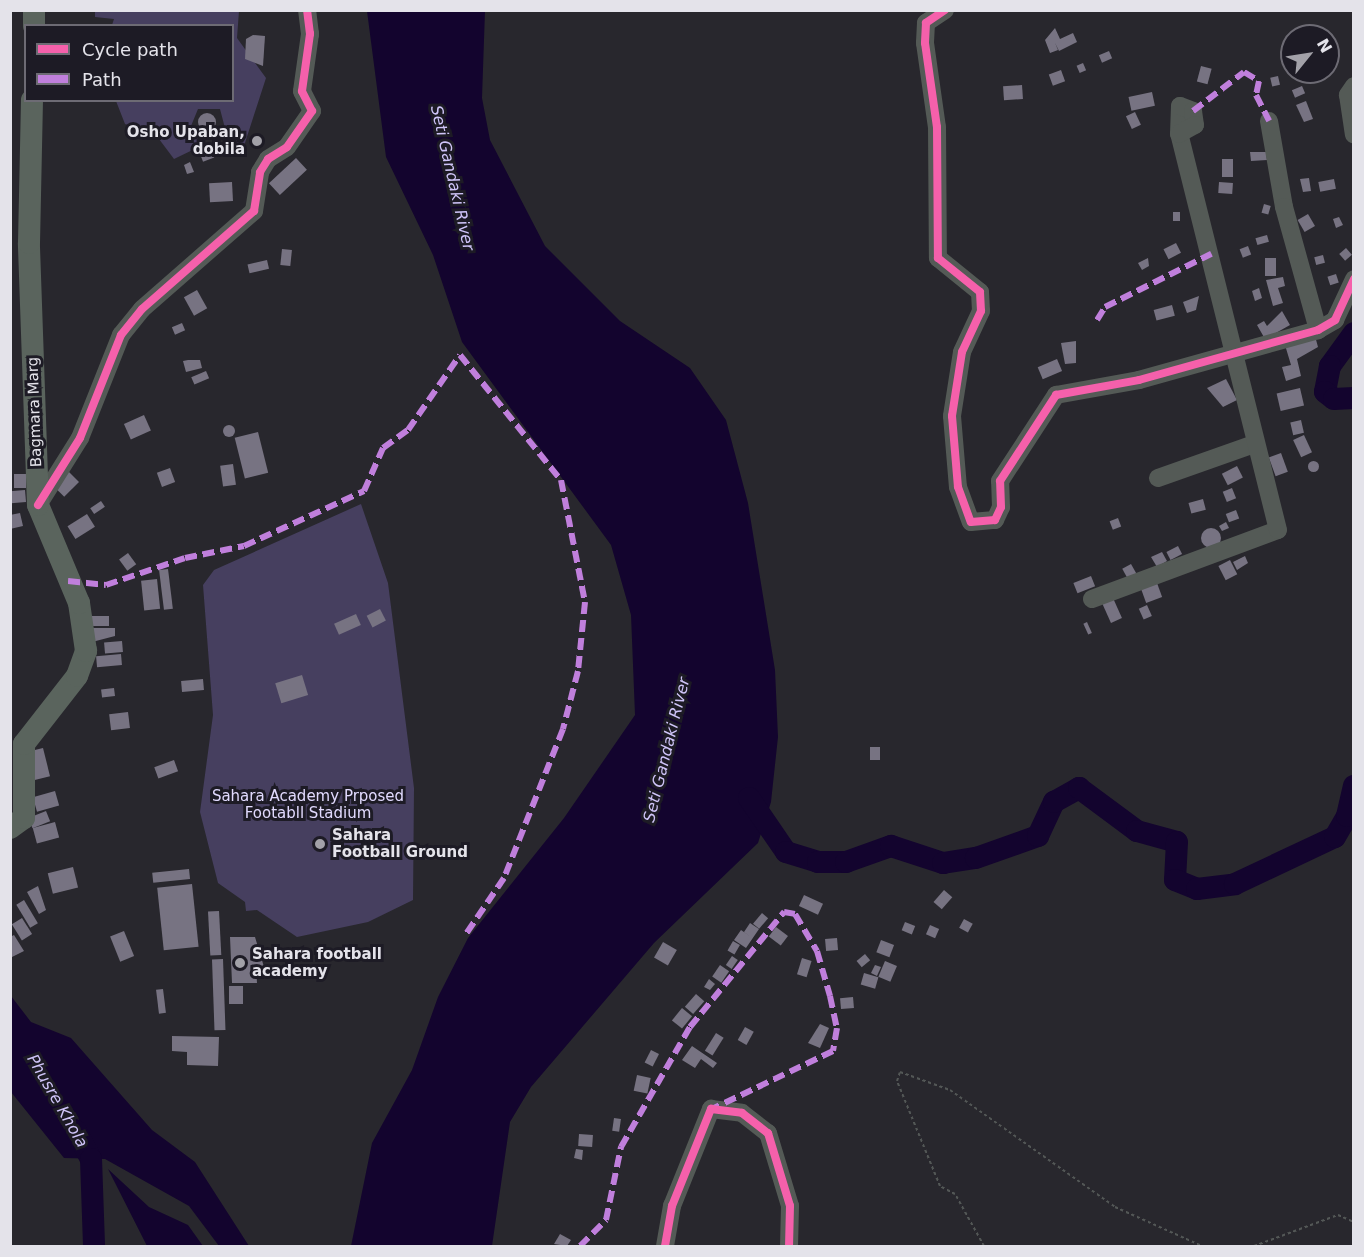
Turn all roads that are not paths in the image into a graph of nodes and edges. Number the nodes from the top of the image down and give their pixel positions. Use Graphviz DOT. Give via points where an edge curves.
graph roads {
  1 [pos="307,10"];
  2 [pos="945,10"];
  3 [pos="1353,86"];
  4 [pos="33,102"];
  5 [pos="1269,121"];
  6 [pos="1179,134"];
  7 [pos="1353,135"];
  8 [pos="1353,279"];
  9 [pos="1318,330"];
  10 [pos="1238,354"];
  11 [pos="1254,444"];
  12 [pos="1158,478"];
  13 [pos="38,505"];
  14 [pos="1092,599"];
  15 [pos="10,828"];
  16 [pos="665,1246"];
  17 [pos="789,1246"];
  1 -- 13 [label="street" via="310,34 303,91 312,111 287,147 268,159 260,171 254,211 142,309 121,335 80,438"];
  2 -- 10 [label="street" via="926,23 925,42 937,128 938,258 980,292 981,311 962,352 952,416 958,487 971,522 995,520 1001,507 1000,481 1056,395"];
  3 -- 7 [label="street" via="1348,95"];
  4 -- 13 [label="main road, Bagmara Marg" via="29,243"];
  5 -- 9 [label="street" via="1284,207"];
  6 -- 10 [label="street"];
  8 -- 9 [label="street" via="1335,320"];
  9 -- 10 [label="street"];
  10 -- 11 [label="street"];
  11 -- 12 [label="street"];
  11 -- 14 [label="street" via="1278,530"];
  13 -- 15 [label="main road, Bagmara Marg" via="79,603 86,651 76,675 24,744 24,818"];
  16 -- 17 [label="street" via="672,1206 711,1109 742,1113 768,1133 790,1206"];
}
